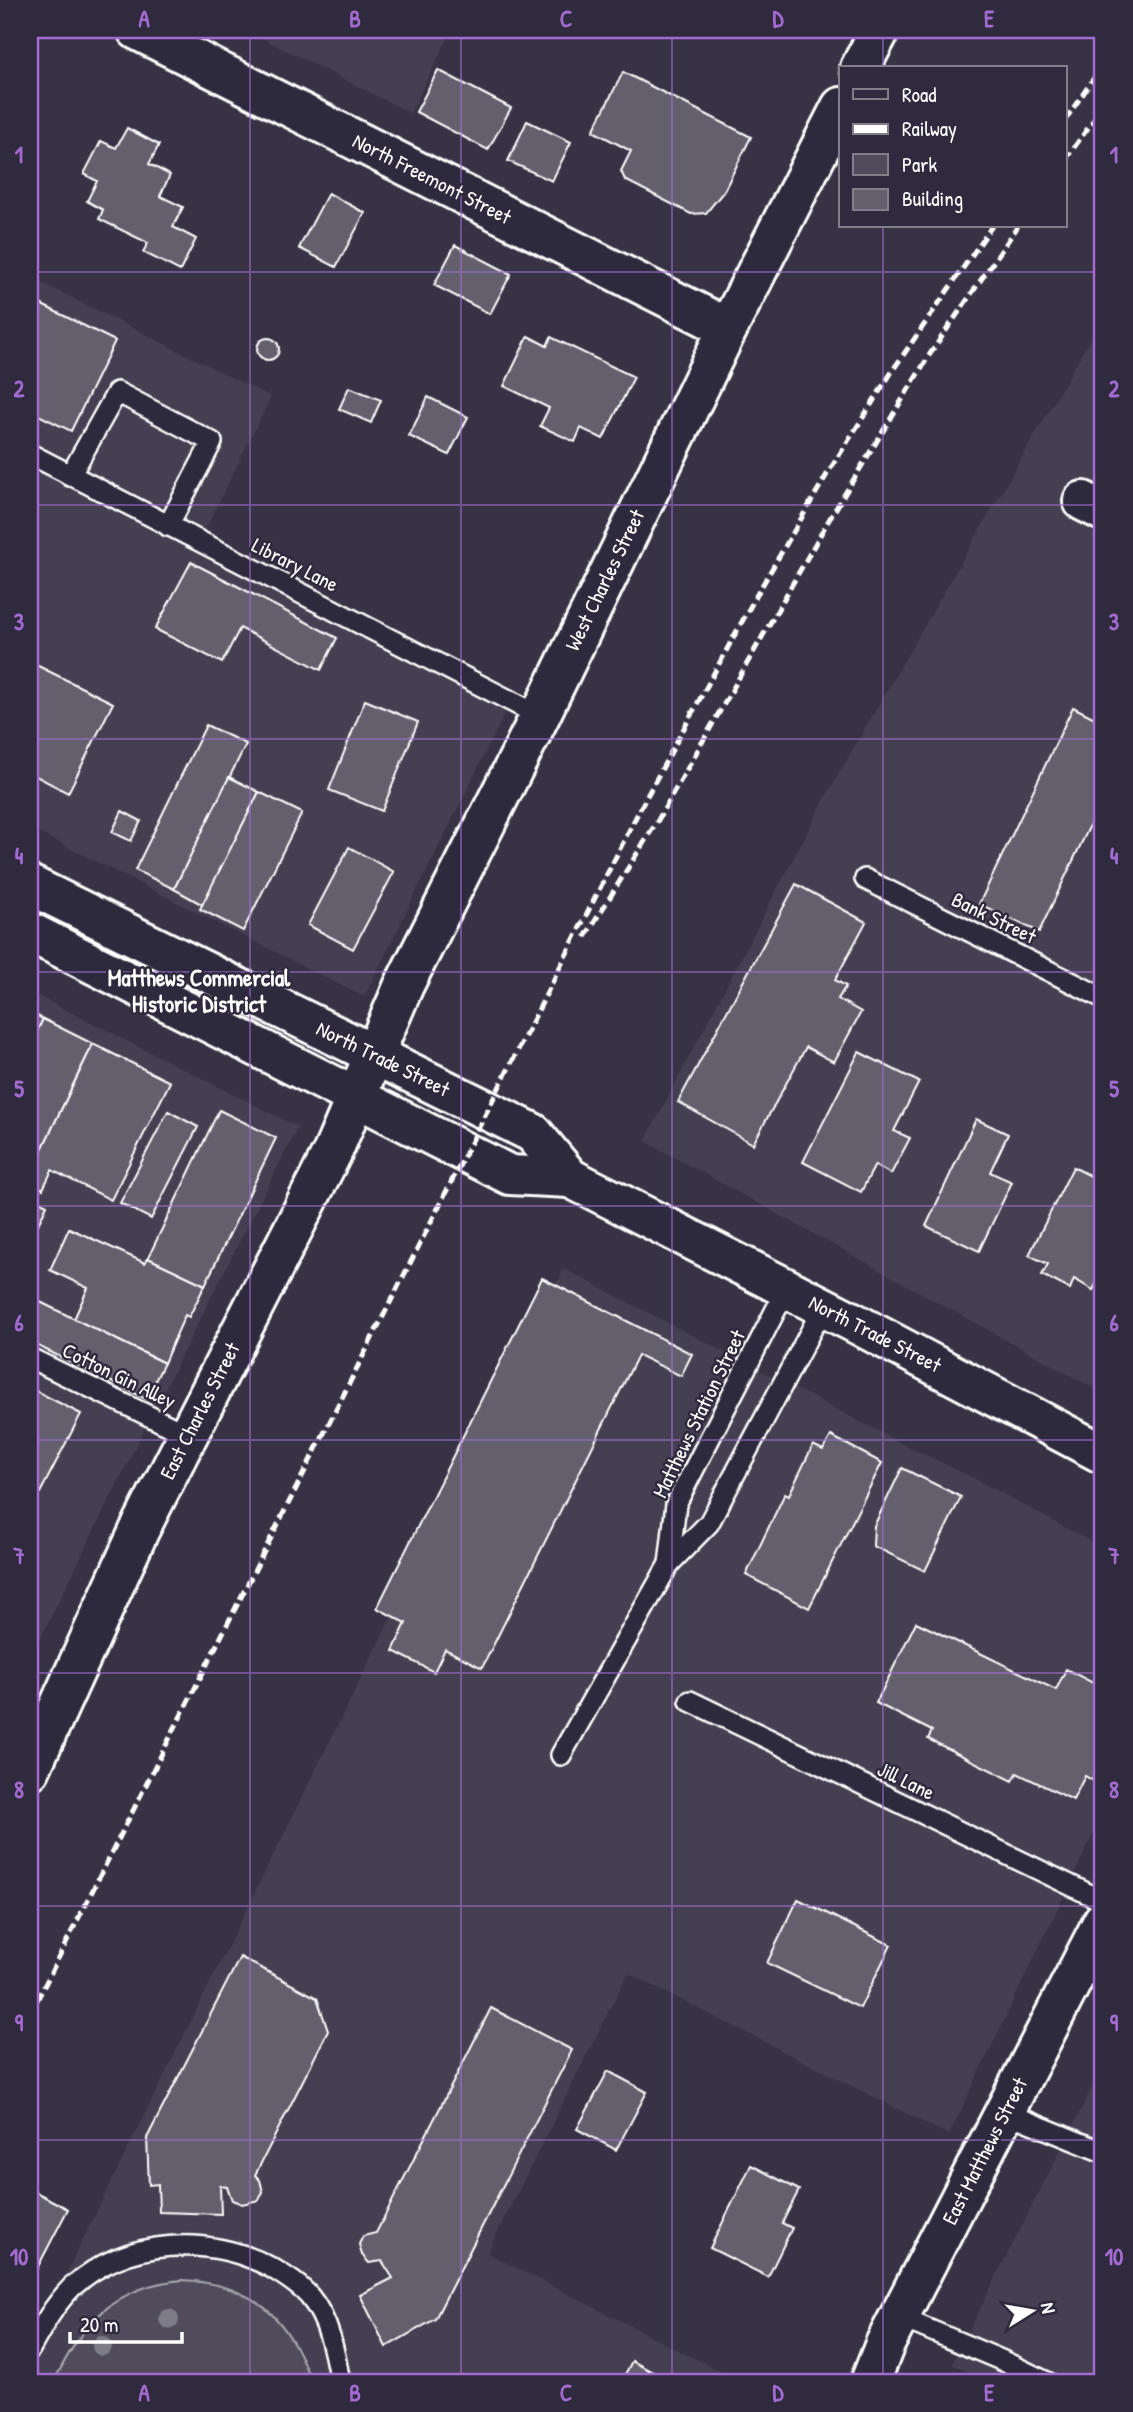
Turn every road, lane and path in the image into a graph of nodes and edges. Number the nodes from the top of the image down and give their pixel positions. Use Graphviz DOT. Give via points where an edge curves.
graph roads {
  1 [pos="137,30"];
  2 [pos="880,30"];
  3 [pos="861,66"];
  4 [pos="839,111"];
  5 [pos="728,328"];
  6 [pos="30,454"];
  7 [pos="70,476"];
  8 [pos="168,526"];
  9 [pos="540,716"];
  10 [pos="865,878"];
  11 [pos="30,885"];
  12 [pos="30,932"];
  13 [pos="1103,998"];
  14 [pos="374,1055"];
  15 [pos="355,1097"];
  16 [pos="570,1178"];
  17 [pos="786,1290"];
  18 [pos="823,1308"];
  19 [pos="30,1358"];
  20 [pos="188,1435"];
  21 [pos="1103,1454"];
  22 [pos="669,1564"];
  23 [pos="690,1701"];
  24 [pos="561,1755"];
  25 [pos="30,1770"];
  26 [pos="1103,1901"];
  27 [pos="1103,1921"];
  28 [pos="1004,2112"];
  29 [pos="1103,2152"];
  30 [pos="899,2317"];
  31 [pos="30,2349"];
  32 [pos="340,2382"];
  33 [pos="870,2382"];
  34 [pos="1047,2382"];
  1 -- 5 [label="street, North Freemont Street"];
  2 -- 3 [label="street"];
  4 -- 5 [label="street, West Charles Street"];
  5 -- 9 [label="street, West Charles Street"];
  6 -- 7 [label="lane, Library Lane"];
  7 -- 8 [label="lane, Library Lane"];
  7 -- 8 [label="lane" via="117,392 212,442"];
  8 -- 9 [label="lane, Library Lane"];
  9 -- 14 [label="street, West Charles Street" via="404,985"];
  10 -- 13 [label="lane, Bank Street"];
  11 -- 14 [label="street, North Trade Street"];
  12 -- 15 [label="street, North Trade Street"];
  14 -- 15 [label="street, East Charles Street"];
  14 -- 16 [label="street, North Trade Street" via="533,1133"];
  15 -- 16 [label="street, North Trade Street" via="510,1175"];
  15 -- 20 [label="street, East Charles Street" via="333,1151"];
  16 -- 17 [label="street, North Trade Street"];
  17 -- 18 [label="street, North Trade Street"];
  17 -- 22 [label="lane, Matthews Station Street" via="676,1504"];
  18 -- 21 [label="street, North Trade Street"];
  18 -- 22 [label="lane, Matthews Station Street" via="709,1523"];
  19 -- 20 [label="lane, Cotton Gin Alley"];
  20 -- 25 [label="street, East Charles Street"];
  22 -- 24 [label="lane, Matthews Station Street"];
  23 -- 26 [label="lane, Jill Lane"];
  27 -- 28 [label="street, East Matthews Street"];
  28 -- 29 [label="lane"];
  28 -- 30 [label="street, East Matthews Street"];
  30 -- 33 [label="street, East Matthews Street"];
  30 -- 34 [label="lane"];
  31 -- 32 [label="lane" via="50,2314 72,2288 97,2269 163,2246 208,2247 250,2256 286,2276 310,2298 328,2331"];
}
